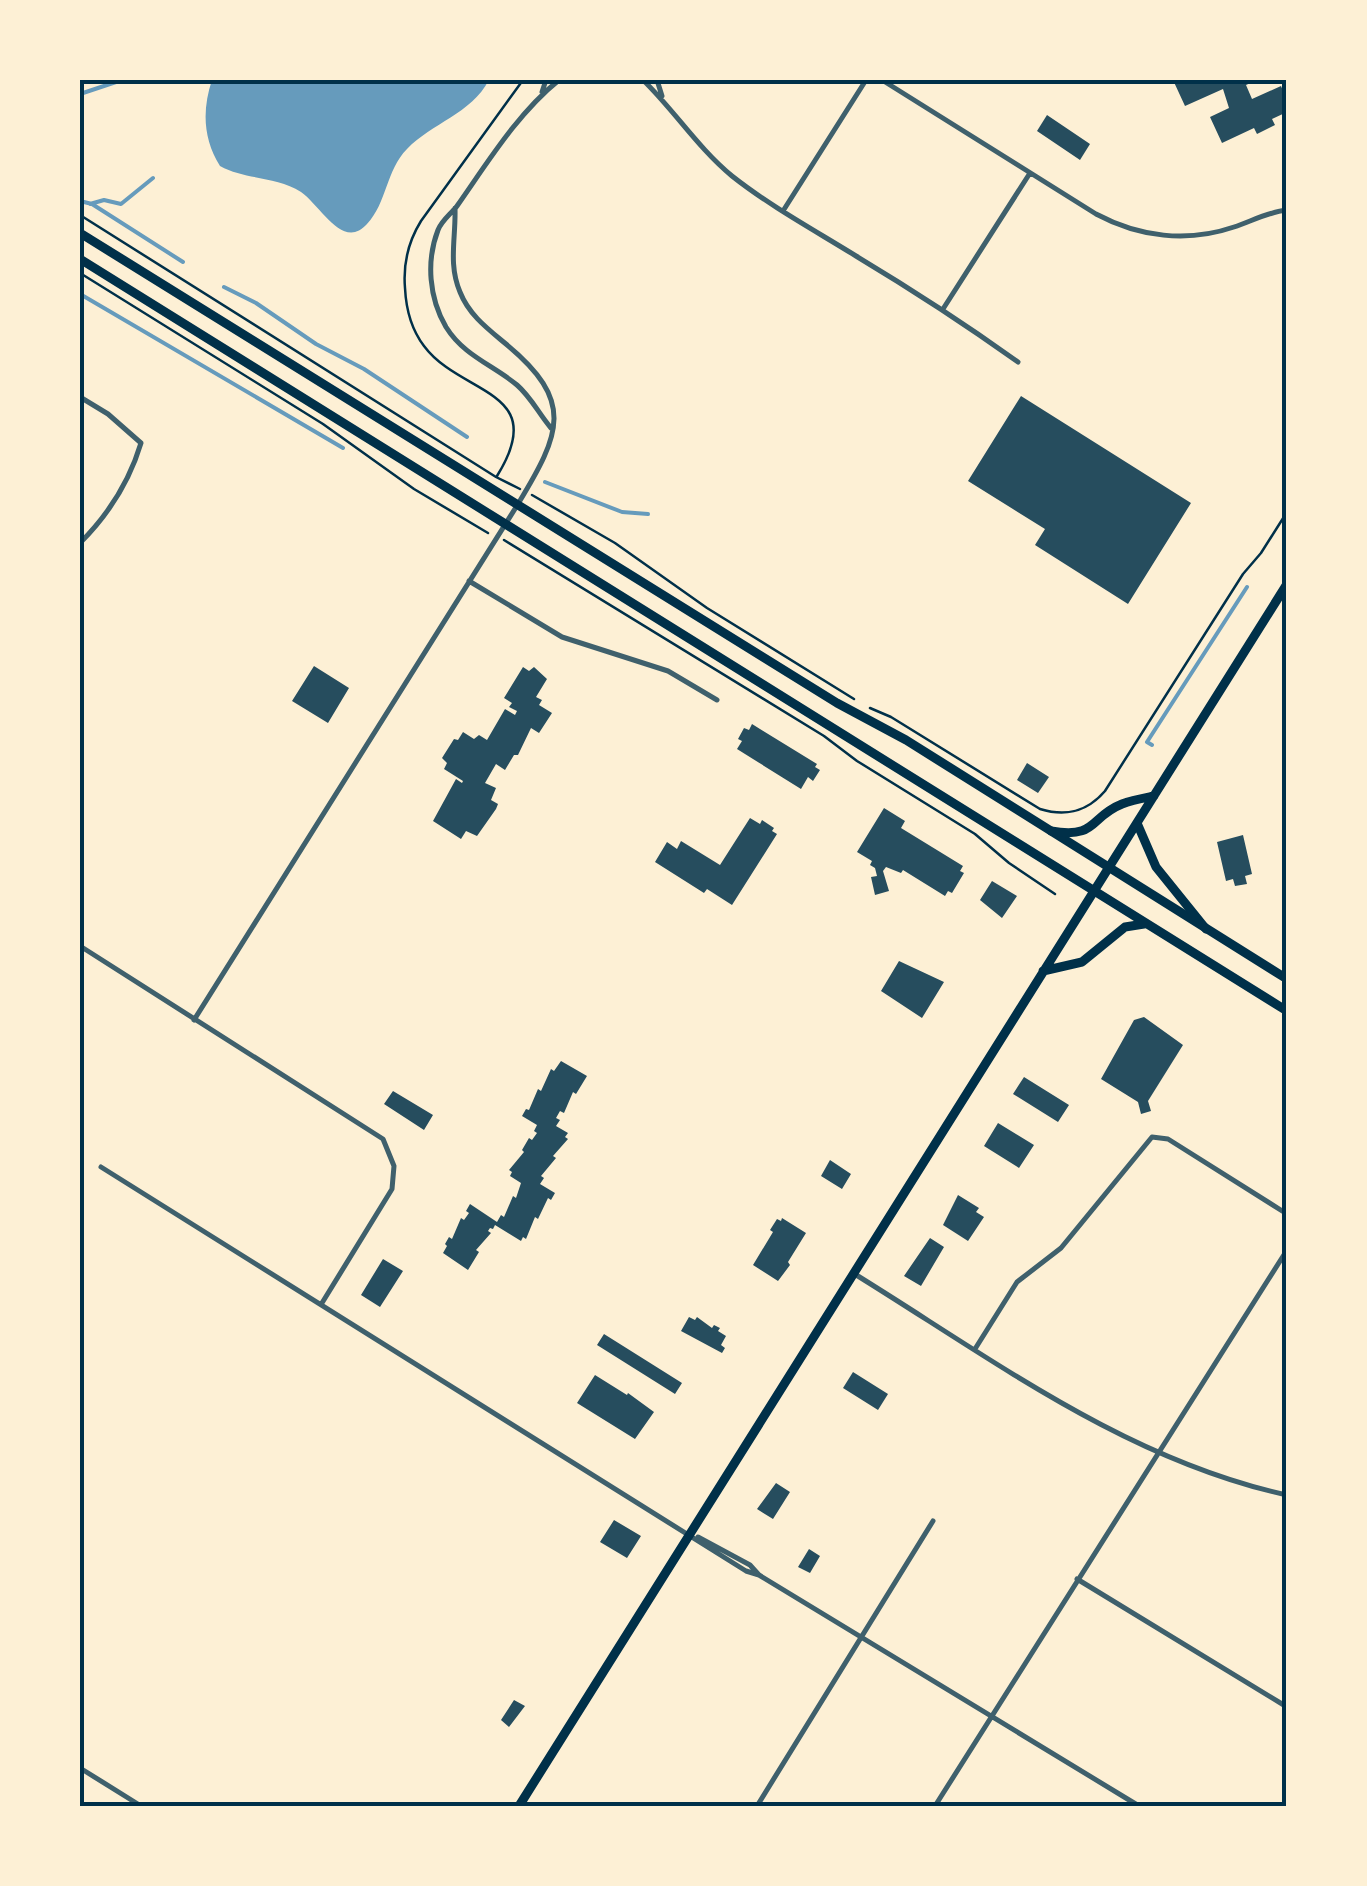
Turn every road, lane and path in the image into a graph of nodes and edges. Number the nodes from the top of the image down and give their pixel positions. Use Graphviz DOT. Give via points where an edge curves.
graph roads {
  1 [pos="546,80"];
  2 [pos="560,80"];
  3 [pos="643,80"];
  4 [pos="657,80"];
  5 [pos="866,80"];
  6 [pos="882,80"];
  7 [pos="540,95"];
  8 [pos="662,96"];
  9 [pos="1030,173"];
  10 [pos="455,208"];
  11 [pos="783,210"];
  12 [pos="1287,210"];
  13 [pos="80,215"];
  14 [pos="80,233"];
  15 [pos="80,259"];
  16 [pos="80,273"];
  17 [pos="944,310"];
  18 [pos="1018,362"];
  19 [pos="80,396"];
  20 [pos="550,428"];
  21 [pos="502,481"];
  22 [pos="545,501"];
  23 [pos="518,504"];
  24 [pos="1287,512"];
  25 [pos="506,524"];
  26 [pos="474,526"];
  27 [pos="80,543"];
  28 [pos="520,548"];
  29 [pos="470,581"];
  30 [pos="1287,584"];
  31 [pos="717,700"];
  32 [pos="1154,796"];
  33 [pos="1137,823"];
  34 [pos="1050,831"];
  35 [pos="1109,867"];
  36 [pos="1093,892"];
  37 [pos="1055,894"];
  38 [pos="1144,924"];
  39 [pos="1206,929"];
  40 [pos="80,946"];
  41 [pos="1043,971"];
  42 [pos="1287,979"];
  43 [pos="1287,1011"];
  44 [pos="194,1020"];
  45 [pos="101,1167"];
  46 [pos="1287,1214"];
  47 [pos="1287,1250"];
  48 [pos="853,1274"];
  49 [pos="322,1303"];
  50 [pos="975,1349"];
  51 [pos="1158,1453"];
  52 [pos="1287,1495"];
  53 [pos="934,1520"];
  54 [pos="690,1533"];
  55 [pos="1078,1579"];
  56 [pos="862,1637"];
  57 [pos="1287,1707"];
  58 [pos="992,1716"];
  59 [pos="80,1768"];
  60 [pos="141,1806"];
  61 [pos="519,1806"];
  62 [pos="757,1806"];
  63 [pos="935,1806"];
  64 [pos="1139,1806"];
  1 -- 7 [label="street"];
  2 -- 7 [label="street"];
  3 -- 8 [label="street"];
  4 -- 8 [label="street"];
  5 -- 11 [label="street"];
  6 -- 9 [label="street"];
  7 -- 10 [label="street"];
  8 -- 11 [label="street" via="709,154"];
  9 -- 12 [label="street" via="1111,222 1149,234 1188,237"];
  9 -- 17 [label="street"];
  10 -- 20 [label="street" via="452,256 460,292 477,318 546,383 556,409"];
  10 -- 20 [label="street" via="441,224 432,255 438,308 456,341 515,384"];
  11 -- 17 [label="street"];
  13 -- 21 [label="path"];
  14 -- 23 [label="main road"];
  15 -- 25 [label="main road"];
  16 -- 26 [label="path"];
  17 -- 18 [label="street"];
  19 -- 27 [label="street" via="141,444 124,488"];
  20 -- 23 [label="street"];
  22 -- 24 [label="path" via="862,704 1034,806 1059,814 1102,796"];
  23 -- 25 [label="street"];
  23 -- 34 [label="main road"];
  25 -- 29 [label="street"];
  25 -- 36 [label="main road"];
  28 -- 37 [label="path" via="824,736"];
  29 -- 31 [label="street" via="562,637 668,671"];
  29 -- 44 [label="street"];
  30 -- 32 [label="main road"];
  32 -- 33 [label="main road"];
  32 -- 34 [label="main road" via="1119,804 1086,831"];
  33 -- 35 [label="main road"];
  33 -- 39 [label="main road" via="1156,867"];
  34 -- 35 [label="main road"];
  35 -- 36 [label="main road"];
  35 -- 39 [label="main road"];
  36 -- 38 [label="main road"];
  36 -- 41 [label="main road"];
  38 -- 41 [label="main road" via="1125,927 1082,962"];
  38 -- 43 [label="main road"];
  39 -- 42 [label="main road"];
  40 -- 44 [label="street"];
  41 -- 48 [label="main road"];
  44 -- 49 [label="street" via="377,1134 392,1156 389,1195"];
  45 -- 49 [label="street"];
  46 -- 50 [label="street" via="1168,1139 1152,1137 1061,1248 1018,1282"];
  47 -- 51 [label="street"];
  48 -- 50 [label="street"];
  48 -- 54 [label="main road"];
  49 -- 54 [label="street"];
  50 -- 51 [label="street"];
  51 -- 52 [label="street"];
  51 -- 55 [label="street"];
  53 -- 56 [label="street"];
  54 -- 56 [label="street"];
  54 -- 61 [label="main road"];
  55 -- 57 [label="street"];
  55 -- 58 [label="street"];
  56 -- 58 [label="street"];
  56 -- 62 [label="street"];
  58 -- 63 [label="street"];
  58 -- 64 [label="street"];
  59 -- 60 [label="street"];
}
